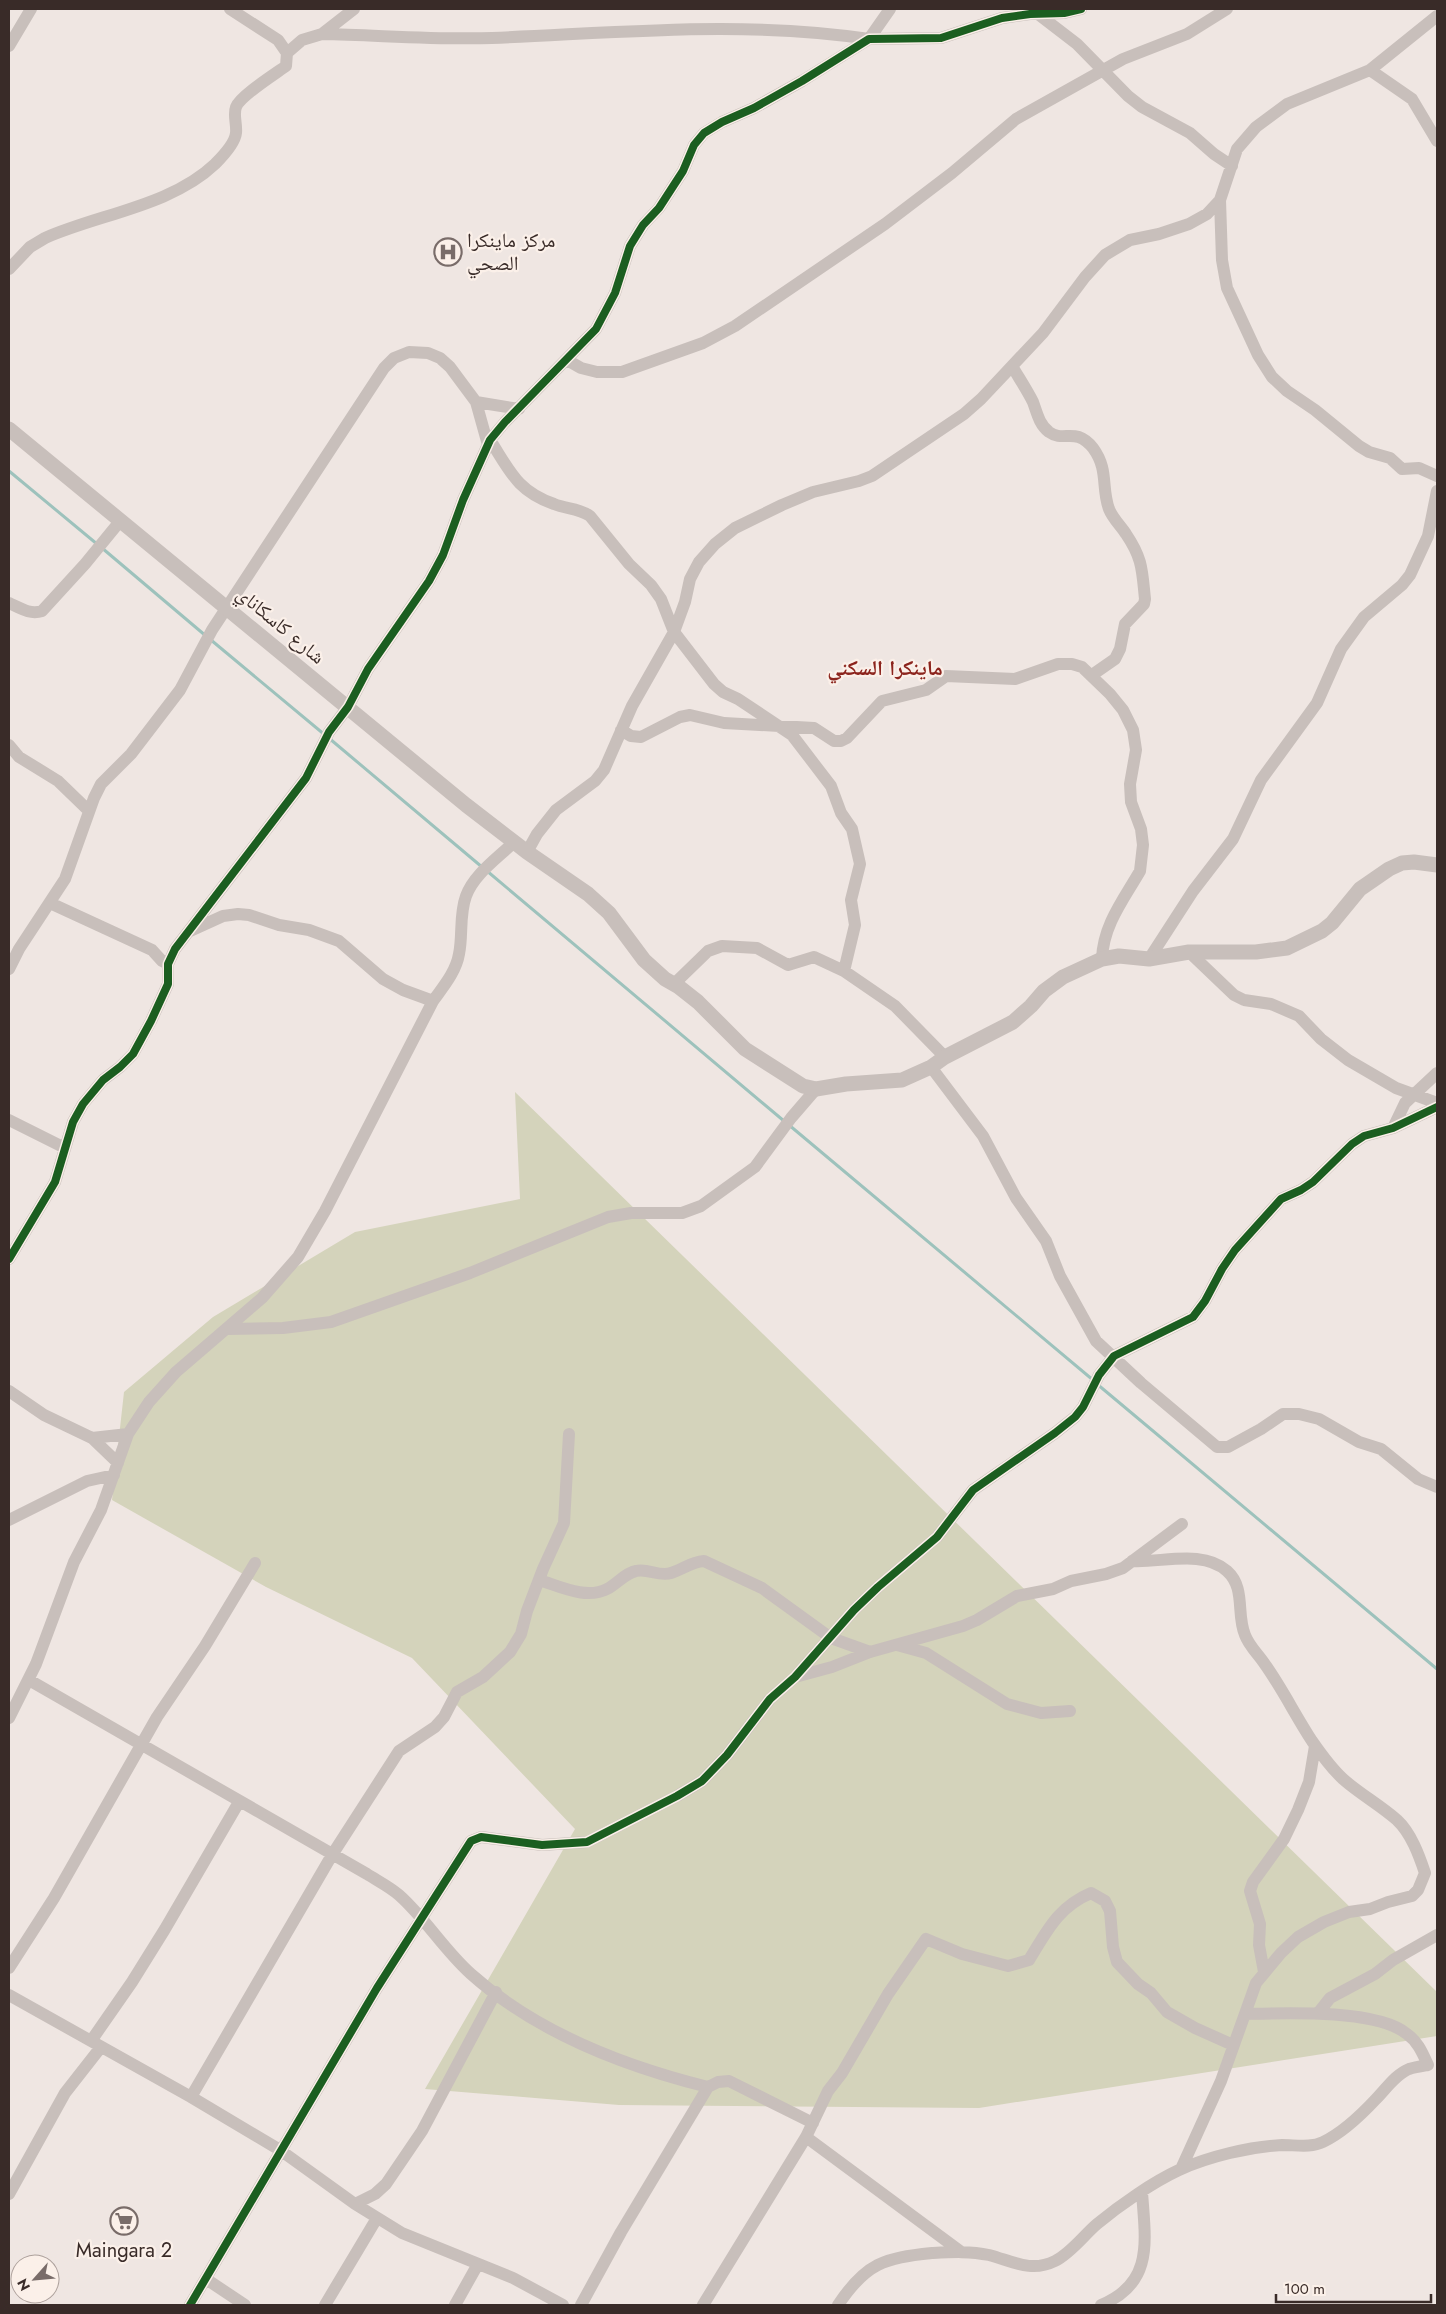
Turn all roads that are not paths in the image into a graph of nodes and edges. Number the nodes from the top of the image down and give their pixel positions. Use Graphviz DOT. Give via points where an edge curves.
graph roads {
  1 [pos="31,9"];
  2 [pos="230,9"];
  3 [pos="354,9"];
  4 [pos="890,9"];
  5 [pos="1081,9"];
  6 [pos="1227,9"];
  7 [pos="1038,14"];
  8 [pos="1437,16"];
  9 [pos="322,34"];
  10 [pos="869,39"];
  11 [pos="9,46"];
  12 [pos="287,53"];
  13 [pos="1370,70"];
  14 [pos="1104,71"];
  15 [pos="1437,142"];
  16 [pos="1232,166"];
  17 [pos="1220,200"];
  18 [pos="9,269"];
  19 [pos="567,360"];
  20 [pos="1012,366"];
  21 [pos="476,402"];
  22 [pos="519,409"];
  23 [pos="9,429"];
  24 [pos="489,442"];
  25 [pos="1437,476"];
  26 [pos="1437,491"];
  27 [pos="120,520"];
  28 [pos="9,603"];
  29 [pos="228,608"];
  30 [pos="674,632"];
  31 [pos="1092,675"];
  32 [pos="348,707"];
  33 [pos="782,727"];
  34 [pos="621,730"];
  35 [pos="9,745"];
  36 [pos="89,811"];
  37 [pos="514,842"];
  38 [pos="527,852"];
  39 [pos="1437,865"];
  40 [pos="50,903"];
  41 [pos="187,933"];
  42 [pos="174,949"];
  43 [pos="152,950"];
  44 [pos="1189,952"];
  45 [pos="1102,959"];
  46 [pos="1149,959"];
  47 [pos="168,964"];
  48 [pos="9,969"];
  49 [pos="844,971"];
  50 [pos="674,984"];
  51 [pos="433,1001"];
  52 [pos="946,1057"];
  53 [pos="931,1067"];
  54 [pos="1437,1073"];
  55 [pos="816,1090"];
  56 [pos="1414,1094"];
  57 [pos="1437,1105"];
  58 [pos="9,1120"];
  59 [pos="1392,1128"];
  60 [pos="65,1148"];
  61 [pos="9,1259"];
  62 [pos="226,1329"];
  63 [pos="1114,1356"];
  64 [pos="9,1391"];
  65 [pos="128,1434"];
  66 [pos="570,1434"];
  67 [pos="92,1438"];
  68 [pos="116,1469"];
  69 [pos="1437,1487"];
  70 [pos="9,1520"];
  71 [pos="1182,1524"];
  72 [pos="1132,1561"];
  73 [pos="255,1563"];
  74 [pos="538,1580"];
  75 [pos="831,1638"];
  76 [pos="897,1645"];
  77 [pos="870,1652"];
  78 [pos="795,1677"];
  79 [pos="29,1680"];
  80 [pos="1070,1711"];
  81 [pos="9,1718"];
  82 [pos="142,1745"];
  83 [pos="1315,1746"];
  84 [pos="240,1802"];
  85 [pos="332,1855"];
  86 [pos="1425,1873"];
  87 [pos="1437,1880"];
  88 [pos="422,1919"];
  89 [pos="1437,1935"];
  90 [pos="9,1968"];
  91 [pos="1264,1972"];
  92 [pos="496,1992"];
  93 [pos="9,1995"];
  94 [pos="1319,2012"];
  95 [pos="1246,2014"];
  96 [pos="96,2044"];
  97 [pos="1232,2045"];
  98 [pos="708,2087"];
  99 [pos="191,2097"];
  100 [pos="813,2123"];
  101 [pos="806,2137"];
  102 [pos="280,2150"];
  103 [pos="1181,2169"];
  104 [pos="1142,2192"];
  105 [pos="9,2194"];
  106 [pos="355,2204"];
  107 [pos="377,2218"];
  108 [pos="960,2251"];
  109 [pos="478,2264"];
  110 [pos="206,2279"];
  111 [pos="190,2305"];
  112 [pos="245,2305"];
  113 [pos="325,2305"];
  114 [pos="455,2305"];
  115 [pos="563,2305"];
  116 [pos="581,2305"];
  117 [pos="704,2305"];
  118 [pos="838,2305"];
  119 [pos="1101,2305"];
  1 -- 11 [label="street"];
  2 -- 12 [label="street" via="278,40"];
  3 -- 9 [label="street"];
  4 -- 10 [label="street"];
  5 -- 7 [label="street"];
  6 -- 14 [label="street" via="1187,34 1123,59"];
  7 -- 10 [label="street" via="989,21 941,38"];
  7 -- 14 [label="street" via="1077,44"];
  8 -- 13 [label="street"];
  9 -- 10 [label="street" via="489,38 717,28 823,32"];
  9 -- 12 [label="street" via="302,40"];
  10 -- 19 [label="street" via="802,81 704,133 659,208 630,246 615,293 596,329"];
  12 -- 18 [label="street" via="286,66 238,103 237,135 203,175 172,193 45,238 30,247"];
  13 -- 15 [label="street" via="1412,99"];
  13 -- 16 [label="street" via="1287,104 1256,127 1238,149"];
  14 -- 16 [label="street" via="1142,108 1190,133"];
  14 -- 19 [label="street" via="1016,119 900,214 735,326 703,342 622,372 597,372"];
  16 -- 17 [label="street"];
  17 -- 20 [label="street" via="1207,214 1189,224 1130,240 1105,255 1043,333"];
  17 -- 25 [label="street" via="1222,260 1227,288 1249,338 1272,377 1369,452 1390,458 1402,469 1420,468"];
  19 -- 22 [label="street"];
  20 -- 30 [label="street" via="964,414 872,476 813,492 735,528 699,562 690,579"];
  20 -- 31 [label="street" via="1040,422 1049,432 1084,438 1101,461 1110,511 1142,563 1144,604 1125,624 1115,659"];
  21 -- 22 [label="street"];
  21 -- 24 [label="street"];
  21 -- 29 [label="street" via="440,358 409,352 394,358 384,368"];
  22 -- 24 [label="street"];
  23 -- 27 [label="street, شارع كاسكاناي"];
  24 -- 30 [label="street" via="515,480 528,491 590,516 629,564 651,585 661,599"];
  24 -- 32 [label="street" via="443,555 368,669"];
  26 -- 46 [label="street" via="1428,536 1410,574 1402,586 1364,617 1341,648 1317,703 1261,780 1233,839 1192,891"];
  27 -- 28 [label="street" via="42,611 35,614"];
  27 -- 29 [label="street, شارع كاسكاناي"];
  29 -- 32 [label="street, شارع كاسكاناي"];
  29 -- 36 [label="street" via="212,630 180,690 131,754 101,784"];
  30 -- 33 [label="street" via="723,692"];
  30 -- 34 [label="street"];
  31 -- 33 [label="street" via="1082,667 1058,664 1015,679 946,676 926,690 882,701 841,741 834,741 814,728"];
  31 -- 45 [label="street" via="1122,710 1133,730 1136,750 1130,784 1131,802 1143,845 1140,871 1106,929"];
  32 -- 37 [label="street, شارع كاسكاناي"];
  32 -- 41 [label="street" via="329,732 306,778"];
  33 -- 34 [label="street" via="724,723 690,715 641,737"];
  33 -- 49 [label="street" via="792,735 831,786 855,841 860,864 851,900 855,925"];
  34 -- 38 [label="street" via="604,770 594,782 556,810"];
  35 -- 36 [label="street" via="19,757 58,781"];
  36 -- 40 [label="street" via="65,879"];
  37 -- 38 [label="street, شارع كاسكاناي"];
  37 -- 51 [label="street" via="474,882 466,896 459,955 453,971"];
  38 -- 50 [label="street, شارع كاسكاناي" via="609,912 644,960"];
  39 -- 44 [label="street" via="1414,862 1389,869 1360,889 1327,927 1287,948 1274,952"];
  40 -- 43 [label="street"];
  40 -- 48 [label="street"];
  41 -- 42 [label="street"];
  41 -- 51 [label="street" via="223,916 238,914 309,930 339,942 383,979"];
  42 -- 43 [label="street"];
  42 -- 47 [label="street"];
  43 -- 47 [label="street"];
  44 -- 46 [label="street"];
  44 -- 56 [label="street" via="1234,995 1271,1004 1299,1016 1336,1052 1390,1085"];
  45 -- 46 [label="street" via="1119,956"];
  45 -- 52 [label="street" via="1063,977 1012,1022"];
  47 -- 60 [label="street" via="168,984 133,1054 93,1090 74,1122"];
  49 -- 50 [label="street" via="814,957 788,965 757,948 722,946 703,954"];
  49 -- 52 [label="street" via="895,1006"];
  50 -- 55 [label="street, شارع كاسكاناي" via="698,1002 745,1048 803,1086"];
  51 -- 62 [label="street" via="298,1257 262,1298"];
  52 -- 53 [label="street"];
  53 -- 55 [label="street" via="902,1080"];
  53 -- 63 [label="street" via="983,1136 1016,1198 1046,1240 1060,1276 1096,1341"];
  54 -- 56 [label="street"];
  55 -- 62 [label="street" via="755,1167 701,1206 682,1213 608,1217 470,1273 331,1322 283,1328"];
  56 -- 57 [label="street"];
  56 -- 59 [label="street"];
  57 -- 59 [label="street"];
  58 -- 60 [label="street"];
  59 -- 63 [label="street" via="1364,1136 1313,1182 1281,1199 1235,1250 1193,1317"];
  60 -- 61 [label="street" via="55,1182"];
  62 -- 65 [label="street" via="176,1372 148,1402"];
  63 -- 69 [label="street" via="1216,1447 1228,1447 1282,1414 1299,1414 1320,1419 1359,1442 1381,1449 1418,1479"];
  63 -- 75 [label="street" via="1075,1416 1056,1433 973,1490 937,1537 878,1587"];
  64 -- 67 [label="street" via="44,1415"];
  65 -- 67 [label="street"];
  65 -- 68 [label="street"];
  66 -- 74 [label="street" via="564,1523"];
  67 -- 68 [label="street"];
  68 -- 70 [label="street"];
  68 -- 79 [label="street" via="102,1510 74,1562"];
  71 -- 72 [label="street"];
  72 -- 76 [label="street" via="1106,1574 1016,1596 977,1620"];
  72 -- 83 [label="street" via="1194,1559 1215,1563 1228,1571 1236,1582 1245,1636"];
  73 -- 82 [label="street"];
  74 -- 75 [label="street" via="595,1593 634,1571 671,1573 704,1561 762,1588"];
  74 -- 85 [label="street" via="520,1634 510,1652 483,1677 457,1692 444,1717 399,1751"];
  75 -- 77 [label="street"];
  75 -- 78 [label="street"];
  76 -- 77 [label="street"];
  76 -- 80 [label="street" via="926,1653 1007,1704 1041,1712"];
  77 -- 78 [label="street"];
  78 -- 88 [label="street" via="770,1699 727,1755 702,1781 598,1838 581,1844 554,1845 474,1838"];
  79 -- 81 [label="street"];
  79 -- 82 [label="street"];
  82 -- 84 [label="street"];
  82 -- 90 [label="street" via="54,1898"];
  83 -- 86 [label="street" via="1343,1779 1398,1821 1412,1842"];
  83 -- 91 [label="street" via="1309,1782 1298,1810 1284,1839 1250,1891 1260,1924 1259,1945"];
  84 -- 85 [label="street"];
  84 -- 96 [label="street"];
  85 -- 88 [label="street" via="398,1894"];
  85 -- 99 [label="street"];
  86 -- 87 [label="street"];
  86 -- 91 [label="street" via="1412,1896 1349,1912 1324,1922 1298,1937"];
  88 -- 92 [label="street" via="444,1948 472,1975"];
  88 -- 102 [label="street"];
  89 -- 94 [label="street" via="1393,1960 1376,1974 1330,1998"];
  91 -- 95 [label="street" via="1256,1983"];
  92 -- 98 [label="street" via="518,2009 586,2048 626,2064"];
  92 -- 106 [label="street" via="417,2139 386,2184"];
  93 -- 96 [label="street"];
  94 -- 95 [label="street"];
  94 -- 103 [label="street" via="1381,2022 1405,2032 1419,2046 1428,2065 1408,2069 1394,2079 1376,2100 1323,2143 1238,2152"];
  95 -- 97 [label="street"];
  96 -- 99 [label="street"];
  96 -- 105 [label="street"];
  97 -- 100 [label="street" via="1167,2012 1117,1962 1110,1912 1105,1901 1091,1893 1074,1900 1053,1920 1029,1960 1008,1966 962,1954 926,1939 861,2037"];
  97 -- 103 [label="street" via="1221,2081"];
  98 -- 100 [label="street" via="729,2081"];
  98 -- 116 [label="street"];
  99 -- 102 [label="street"];
  100 -- 101 [label="street"];
  101 -- 108 [label="street"];
  101 -- 117 [label="street"];
  102 -- 106 [label="street"];
  102 -- 110 [label="street"];
  103 -- 104 [label="street"];
  104 -- 108 [label="street" via="1099,2222 1055,2261 1036,2267"];
  104 -- 119 [label="street" via="1145,2253 1125,2292"];
  106 -- 107 [label="street"];
  107 -- 109 [label="street" via="411,2237"];
  107 -- 113 [label="street"];
  108 -- 118 [label="street" via="897,2256 859,2278"];
  109 -- 114 [label="street"];
  109 -- 115 [label="street" via="513,2278"];
  110 -- 111 [label="street"];
  110 -- 112 [label="street"];
}
